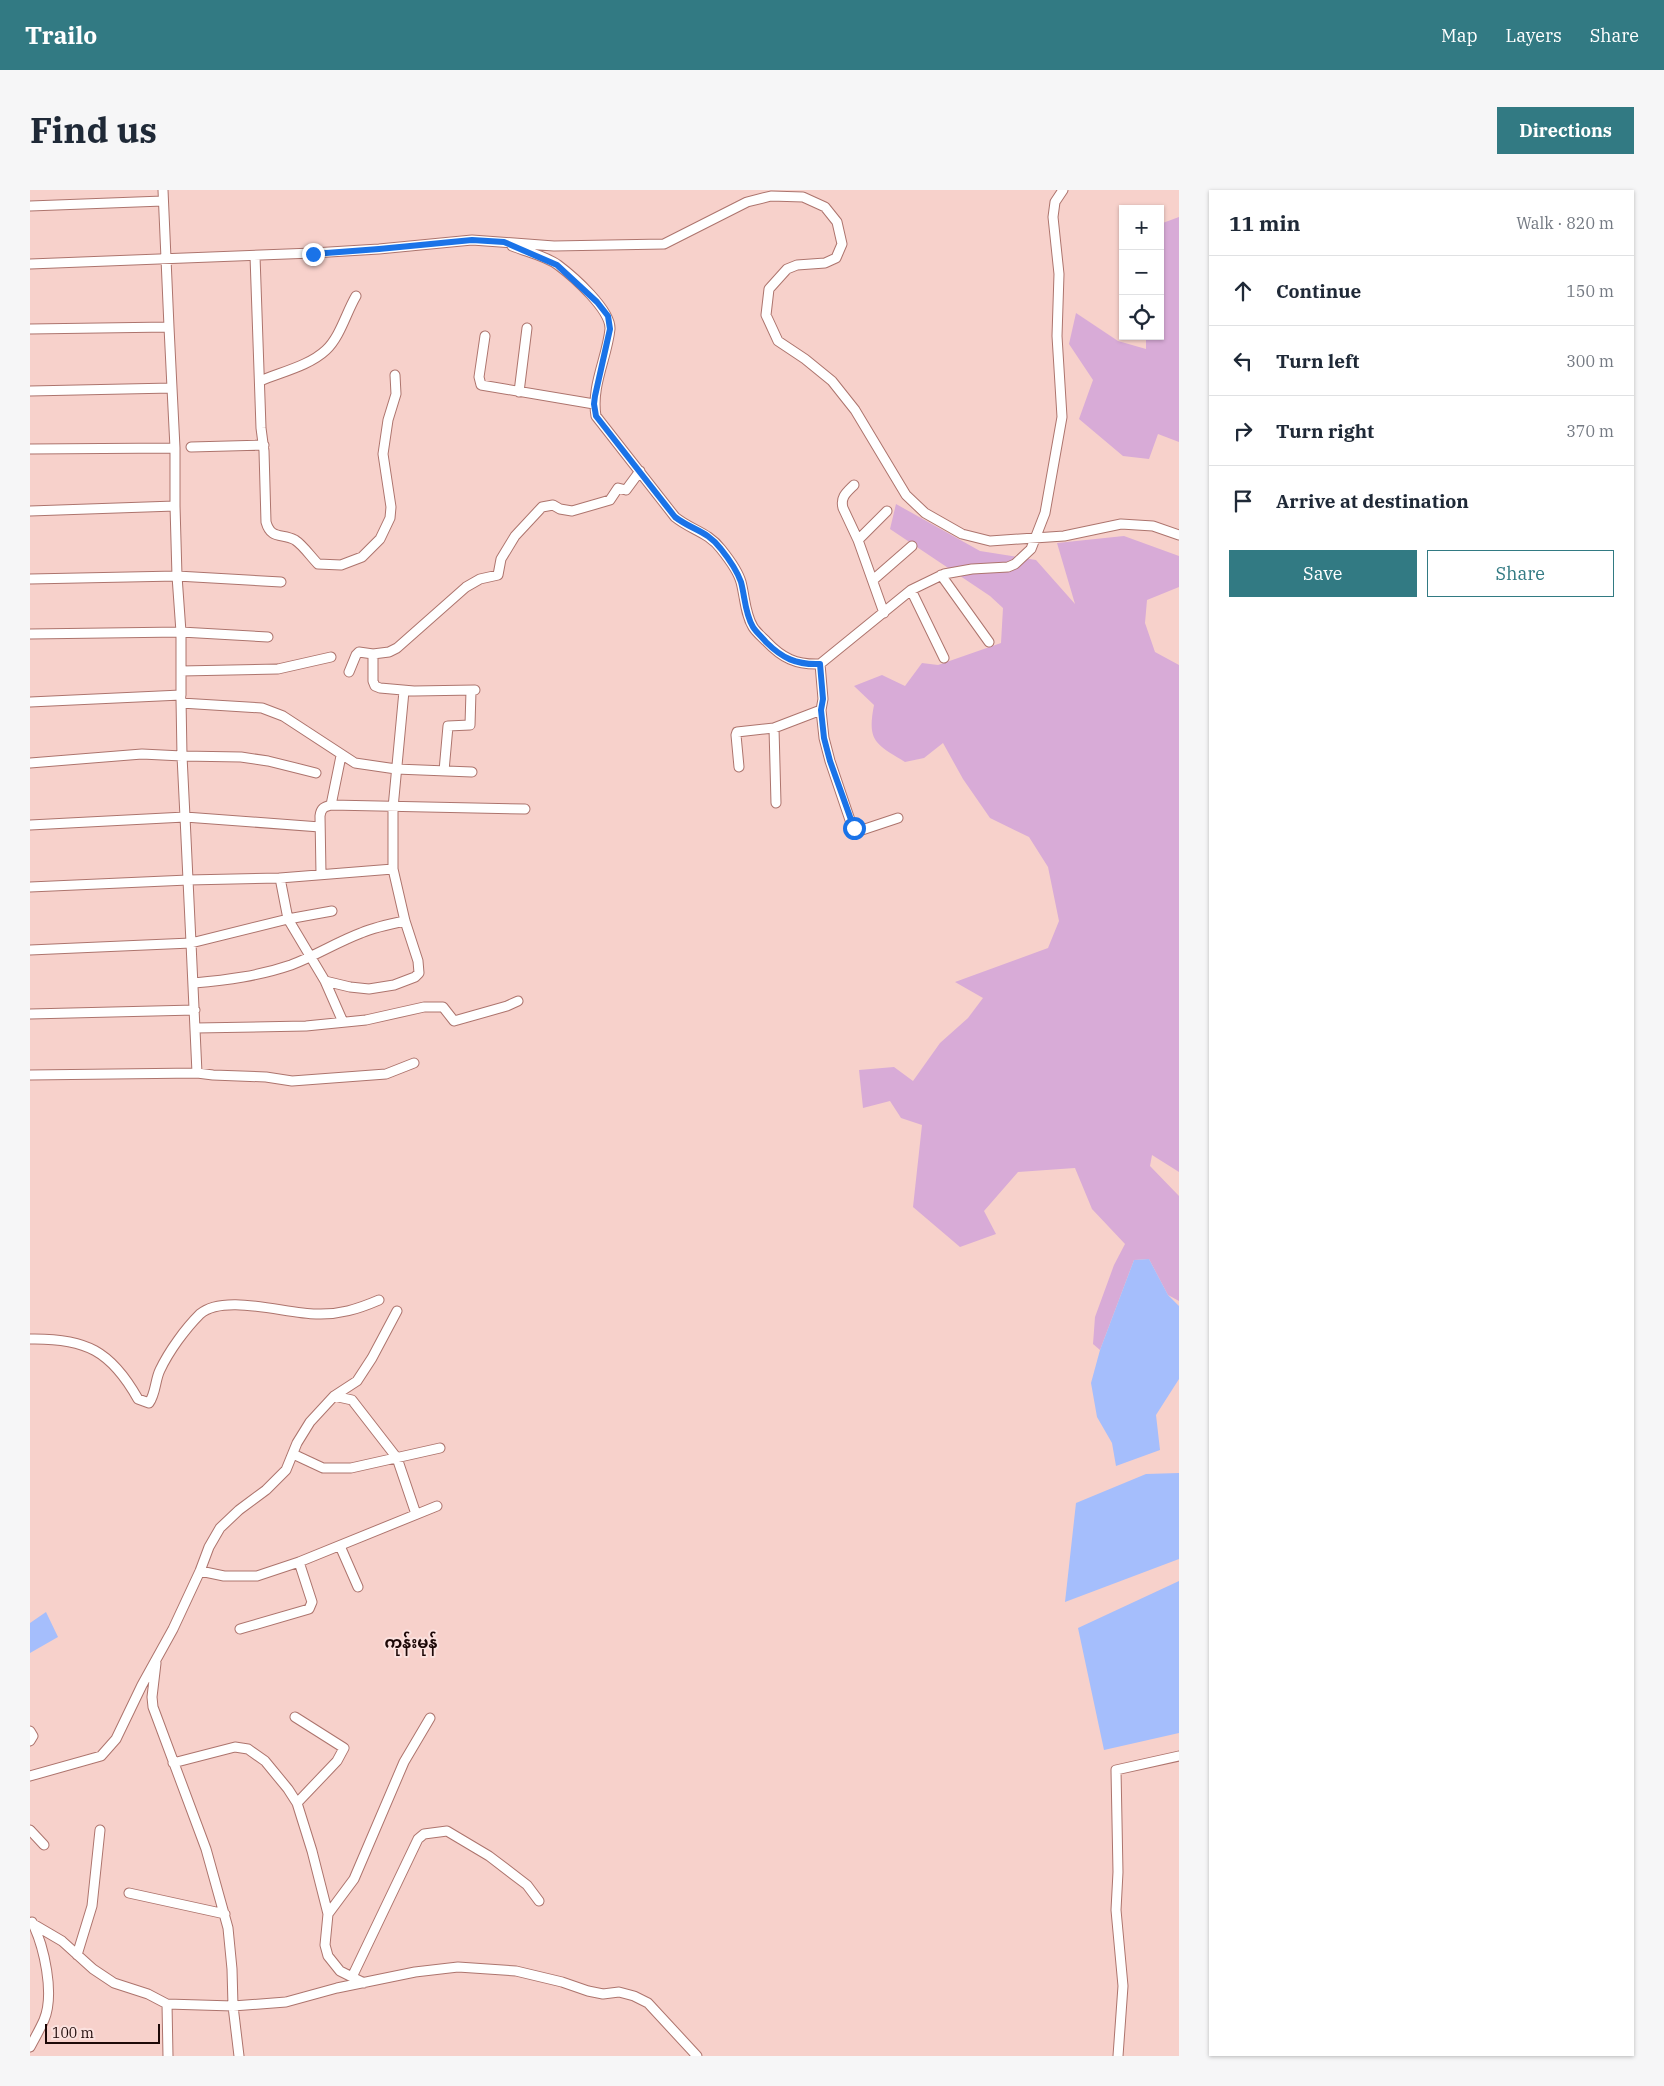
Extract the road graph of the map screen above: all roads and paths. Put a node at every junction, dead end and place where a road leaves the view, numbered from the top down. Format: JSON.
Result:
{"nodes":[{"id":1,"x":163,"y":190,"type":"edge"},
{"id":2,"x":1064,"y":190,"type":"edge"},
{"id":3,"x":163,"y":201,"type":"junction"},
{"id":4,"x":30,"y":206,"type":"edge"},
{"id":5,"x":504,"y":242,"type":"junction"},
{"id":6,"x":255,"y":256,"type":"junction"},
{"id":7,"x":166,"y":260,"type":"junction"},
{"id":8,"x":30,"y":264,"type":"edge"},
{"id":9,"x":356,"y":296,"type":"dead end"},
{"id":10,"x":169,"y":327,"type":"junction"},
{"id":11,"x":527,"y":328,"type":"dead end"},
{"id":12,"x":30,"y":329,"type":"edge"},
{"id":13,"x":485,"y":336,"type":"dead end"},
{"id":14,"x":395,"y":376,"type":"dead end"},
{"id":15,"x":260,"y":381,"type":"junction"},
{"id":16,"x":172,"y":388,"type":"junction"},
{"id":17,"x":30,"y":391,"type":"edge"},
{"id":18,"x":519,"y":392,"type":"junction"},
{"id":19,"x":594,"y":404,"type":"junction"},
{"id":20,"x":264,"y":445,"type":"junction"},
{"id":21,"x":191,"y":446,"type":"dead end"},
{"id":22,"x":175,"y":448,"type":"junction"},
{"id":23,"x":30,"y":449,"type":"edge"},
{"id":24,"x":640,"y":471,"type":"junction"},
{"id":25,"x":854,"y":485,"type":"dead end"},
{"id":26,"x":175,"y":506,"type":"junction"},
{"id":27,"x":30,"y":511,"type":"edge"},
{"id":28,"x":887,"y":511,"type":"dead end"},
{"id":29,"x":1179,"y":535,"type":"edge"},
{"id":30,"x":1035,"y":538,"type":"junction"},
{"id":31,"x":858,"y":540,"type":"junction"},
{"id":32,"x":912,"y":546,"type":"dead end"},
{"id":33,"x":941,"y":575,"type":"junction"},
{"id":34,"x":177,"y":576,"type":"junction"},
{"id":35,"x":30,"y":579,"type":"edge"},
{"id":36,"x":873,"y":580,"type":"junction"},
{"id":37,"x":281,"y":582,"type":"dead end"},
{"id":38,"x":911,"y":590,"type":"junction"},
{"id":39,"x":884,"y":613,"type":"junction"},
{"id":40,"x":181,"y":632,"type":"junction"},
{"id":41,"x":30,"y":634,"type":"edge"},
{"id":42,"x":268,"y":636,"type":"dead end"},
{"id":43,"x":989,"y":642,"type":"dead end"},
{"id":44,"x":374,"y":654,"type":"junction"},
{"id":45,"x":331,"y":657,"type":"dead end"},
{"id":46,"x":944,"y":658,"type":"dead end"},
{"id":47,"x":820,"y":664,"type":"junction"},
{"id":48,"x":181,"y":671,"type":"junction"},
{"id":49,"x":349,"y":672,"type":"dead end"},
{"id":50,"x":404,"y":691,"type":"junction"},
{"id":51,"x":181,"y":699,"type":"junction"},
{"id":52,"x":30,"y":702,"type":"edge"},
{"id":53,"x":821,"y":710,"type":"junction"},
{"id":54,"x":774,"y":728,"type":"junction"},
{"id":55,"x":182,"y":756,"type":"junction"},
{"id":56,"x":341,"y":756,"type":"junction"},
{"id":57,"x":30,"y":763,"type":"edge"},
{"id":58,"x":739,"y":767,"type":"dead end"},
{"id":59,"x":396,"y":769,"type":"junction"},
{"id":60,"x":444,"y":771,"type":"junction"},
{"id":61,"x":472,"y":772,"type":"dead end"},
{"id":62,"x":316,"y":773,"type":"dead end"},
{"id":63,"x":776,"y":803,"type":"dead end"},
{"id":64,"x":331,"y":805,"type":"junction"},
{"id":65,"x":393,"y":808,"type":"junction"},
{"id":66,"x":525,"y":809,"type":"dead end"},
{"id":67,"x":185,"y":816,"type":"junction"},
{"id":68,"x":898,"y":818,"type":"dead end"},
{"id":69,"x":30,"y":825,"type":"edge"},
{"id":70,"x":320,"y":827,"type":"junction"},
{"id":71,"x":393,"y":869,"type":"junction"},
{"id":72,"x":321,"y":874,"type":"junction"},
{"id":73,"x":280,"y":878,"type":"junction"},
{"id":74,"x":188,"y":880,"type":"junction"},
{"id":75,"x":30,"y":888,"type":"edge"},
{"id":76,"x":332,"y":911,"type":"dead end"},
{"id":77,"x":288,"y":919,"type":"junction"},
{"id":78,"x":405,"y":921,"type":"junction"},
{"id":79,"x":191,"y":942,"type":"junction"},
{"id":80,"x":30,"y":950,"type":"edge"},
{"id":81,"x":310,"y":957,"type":"junction"},
{"id":82,"x":325,"y":981,"type":"junction"},
{"id":83,"x":194,"y":983,"type":"junction"},
{"id":84,"x":518,"y":1001,"type":"dead end"},
{"id":85,"x":195,"y":1010,"type":"junction"},
{"id":86,"x":30,"y":1014,"type":"edge"},
{"id":87,"x":343,"y":1022,"type":"junction"},
{"id":88,"x":196,"y":1028,"type":"junction"},
{"id":89,"x":414,"y":1063,"type":"dead end"},
{"id":90,"x":197,"y":1073,"type":"junction"},
{"id":91,"x":30,"y":1075,"type":"edge"},
{"id":92,"x":379,"y":1300,"type":"dead end"},
{"id":93,"x":397,"y":1311,"type":"dead end"},
{"id":94,"x":30,"y":1339,"type":"edge"},
{"id":95,"x":334,"y":1396,"type":"junction"},
{"id":96,"x":440,"y":1448,"type":"dead end"},
{"id":97,"x":293,"y":1454,"type":"junction"},
{"id":98,"x":397,"y":1458,"type":"junction"},
{"id":99,"x":437,"y":1506,"type":"dead end"},
{"id":100,"x":416,"y":1514,"type":"junction"},
{"id":101,"x":340,"y":1546,"type":"junction"},
{"id":102,"x":300,"y":1562,"type":"junction"},
{"id":103,"x":200,"y":1571,"type":"junction"},
{"id":104,"x":358,"y":1588,"type":"dead end"},
{"id":105,"x":240,"y":1630,"type":"dead end"},
{"id":106,"x":157,"y":1658,"type":"junction"},
{"id":107,"x":295,"y":1717,"type":"dead end"},
{"id":108,"x":430,"y":1718,"type":"dead end"},
{"id":109,"x":30,"y":1731,"type":"edge"},
{"id":110,"x":30,"y":1741,"type":"edge"},
{"id":111,"x":1179,"y":1756,"type":"edge"},
{"id":112,"x":173,"y":1763,"type":"junction"},
{"id":113,"x":30,"y":1776,"type":"edge"},
{"id":114,"x":297,"y":1803,"type":"junction"},
{"id":115,"x":30,"y":1830,"type":"edge"},
{"id":116,"x":100,"y":1830,"type":"dead end"},
{"id":117,"x":44,"y":1845,"type":"dead end"},
{"id":118,"x":129,"y":1893,"type":"dead end"},
{"id":119,"x":539,"y":1901,"type":"dead end"},
{"id":120,"x":225,"y":1914,"type":"junction"},
{"id":121,"x":328,"y":1914,"type":"junction"},
{"id":122,"x":31,"y":1922,"type":"edge"},
{"id":123,"x":77,"y":1955,"type":"junction"},
{"id":124,"x":352,"y":1977,"type":"junction"},
{"id":125,"x":364,"y":1982,"type":"junction"},
{"id":126,"x":167,"y":2004,"type":"junction"},
{"id":127,"x":233,"y":2006,"type":"junction"},
{"id":128,"x":30,"y":2047,"type":"edge"},
{"id":129,"x":687,"y":2052,"type":"edge"},
{"id":130,"x":168,"y":2056,"type":"edge"},
{"id":131,"x":239,"y":2056,"type":"edge"},
{"id":132,"x":697,"y":2056,"type":"edge"},
{"id":133,"x":1118,"y":2056,"type":"edge"}],
"edges":[{"from":1,"to":3,"type":"street"},
{"from":2,"to":30,"type":"street"},
{"from":3,"to":4,"type":"street"},
{"from":3,"to":7,"type":"street"},
{"from":5,"to":6,"type":"street"},
{"from":5,"to":19,"type":"street"},
{"from":5,"to":30,"type":"street"},
{"from":6,"to":7,"type":"street"},
{"from":6,"to":15,"type":"street"},
{"from":7,"to":8,"type":"street"},
{"from":7,"to":10,"type":"street"},
{"from":9,"to":15,"type":"street"},
{"from":10,"to":12,"type":"street"},
{"from":10,"to":16,"type":"street"},
{"from":11,"to":18,"type":"street"},
{"from":13,"to":18,"type":"street"},
{"from":14,"to":20,"type":"street"},
{"from":15,"to":20,"type":"street"},
{"from":16,"to":17,"type":"street"},
{"from":16,"to":22,"type":"street"},
{"from":18,"to":19,"type":"street"},
{"from":19,"to":24,"type":"street"},
{"from":20,"to":21,"type":"street"},
{"from":22,"to":23,"type":"street"},
{"from":22,"to":26,"type":"street"},
{"from":24,"to":44,"type":"street"},
{"from":24,"to":47,"type":"street"},
{"from":25,"to":31,"type":"street"},
{"from":26,"to":27,"type":"street"},
{"from":26,"to":34,"type":"street"},
{"from":28,"to":31,"type":"street"},
{"from":29,"to":30,"type":"street"},
{"from":30,"to":33,"type":"street"},
{"from":31,"to":36,"type":"street"},
{"from":32,"to":36,"type":"street"},
{"from":33,"to":38,"type":"street"},
{"from":33,"to":43,"type":"street"},
{"from":34,"to":35,"type":"street"},
{"from":34,"to":37,"type":"street"},
{"from":34,"to":40,"type":"street"},
{"from":36,"to":39,"type":"street"},
{"from":38,"to":39,"type":"street"},
{"from":38,"to":46,"type":"street"},
{"from":39,"to":47,"type":"street"},
{"from":40,"to":41,"type":"street"},
{"from":40,"to":42,"type":"street"},
{"from":40,"to":48,"type":"street"},
{"from":44,"to":49,"type":"street"},
{"from":44,"to":50,"type":"street"},
{"from":45,"to":48,"type":"street"},
{"from":47,"to":53,"type":"street"},
{"from":48,"to":51,"type":"street"},
{"from":50,"to":59,"type":"street"},
{"from":50,"to":60,"type":"street"},
{"from":51,"to":52,"type":"street"},
{"from":51,"to":55,"type":"street"},
{"from":51,"to":56,"type":"street"},
{"from":53,"to":54,"type":"street"},
{"from":53,"to":68,"type":"street"},
{"from":54,"to":58,"type":"street"},
{"from":54,"to":63,"type":"street"},
{"from":55,"to":57,"type":"street"},
{"from":55,"to":62,"type":"street"},
{"from":55,"to":67,"type":"street"},
{"from":56,"to":59,"type":"street"},
{"from":56,"to":64,"type":"street"},
{"from":59,"to":60,"type":"street"},
{"from":59,"to":65,"type":"street"},
{"from":60,"to":61,"type":"street"},
{"from":64,"to":65,"type":"street"},
{"from":64,"to":70,"type":"street"},
{"from":65,"to":66,"type":"street"},
{"from":65,"to":71,"type":"street"},
{"from":67,"to":69,"type":"street"},
{"from":67,"to":70,"type":"street"},
{"from":67,"to":74,"type":"street"},
{"from":70,"to":72,"type":"street"},
{"from":71,"to":72,"type":"street"},
{"from":71,"to":78,"type":"street"},
{"from":72,"to":73,"type":"street"},
{"from":73,"to":74,"type":"street"},
{"from":73,"to":77,"type":"street"},
{"from":74,"to":75,"type":"street"},
{"from":74,"to":79,"type":"street"},
{"from":76,"to":77,"type":"street"},
{"from":77,"to":79,"type":"street"},
{"from":77,"to":81,"type":"street"},
{"from":78,"to":81,"type":"street"},
{"from":78,"to":82,"type":"street"},
{"from":79,"to":80,"type":"street"},
{"from":79,"to":83,"type":"street"},
{"from":81,"to":82,"type":"street"},
{"from":81,"to":83,"type":"street"},
{"from":82,"to":87,"type":"street"},
{"from":83,"to":85,"type":"street"},
{"from":84,"to":87,"type":"street"},
{"from":85,"to":86,"type":"street"},
{"from":85,"to":88,"type":"street"},
{"from":87,"to":88,"type":"street"},
{"from":88,"to":90,"type":"street"},
{"from":89,"to":90,"type":"street"},
{"from":90,"to":91,"type":"street"},
{"from":92,"to":94,"type":"street"},
{"from":93,"to":95,"type":"street"},
{"from":95,"to":97,"type":"street"},
{"from":95,"to":98,"type":"street"},
{"from":96,"to":98,"type":"street"},
{"from":97,"to":98,"type":"street"},
{"from":97,"to":103,"type":"street"},
{"from":98,"to":100,"type":"street"},
{"from":99,"to":100,"type":"street"},
{"from":100,"to":101,"type":"street"},
{"from":101,"to":102,"type":"street"},
{"from":101,"to":104,"type":"street"},
{"from":102,"to":103,"type":"street"},
{"from":102,"to":105,"type":"street"},
{"from":103,"to":106,"type":"street"},
{"from":106,"to":112,"type":"street"},
{"from":106,"to":113,"type":"street"},
{"from":107,"to":114,"type":"street"},
{"from":108,"to":121,"type":"street"},
{"from":109,"to":110,"type":"street"},
{"from":111,"to":133,"type":"street"},
{"from":112,"to":114,"type":"street"},
{"from":112,"to":120,"type":"street"},
{"from":114,"to":121,"type":"street"},
{"from":115,"to":117,"type":"street"},
{"from":116,"to":123,"type":"street"},
{"from":118,"to":120,"type":"street"},
{"from":119,"to":124,"type":"street"},
{"from":120,"to":127,"type":"street"},
{"from":121,"to":124,"type":"street"},
{"from":122,"to":123,"type":"street"},
{"from":122,"to":128,"type":"street"},
{"from":123,"to":126,"type":"street"},
{"from":124,"to":125,"type":"street"},
{"from":125,"to":127,"type":"street"},
{"from":125,"to":129,"type":"street"},
{"from":126,"to":127,"type":"street"},
{"from":126,"to":130,"type":"street"},
{"from":127,"to":131,"type":"street"},
{"from":129,"to":132,"type":"street"}]}
